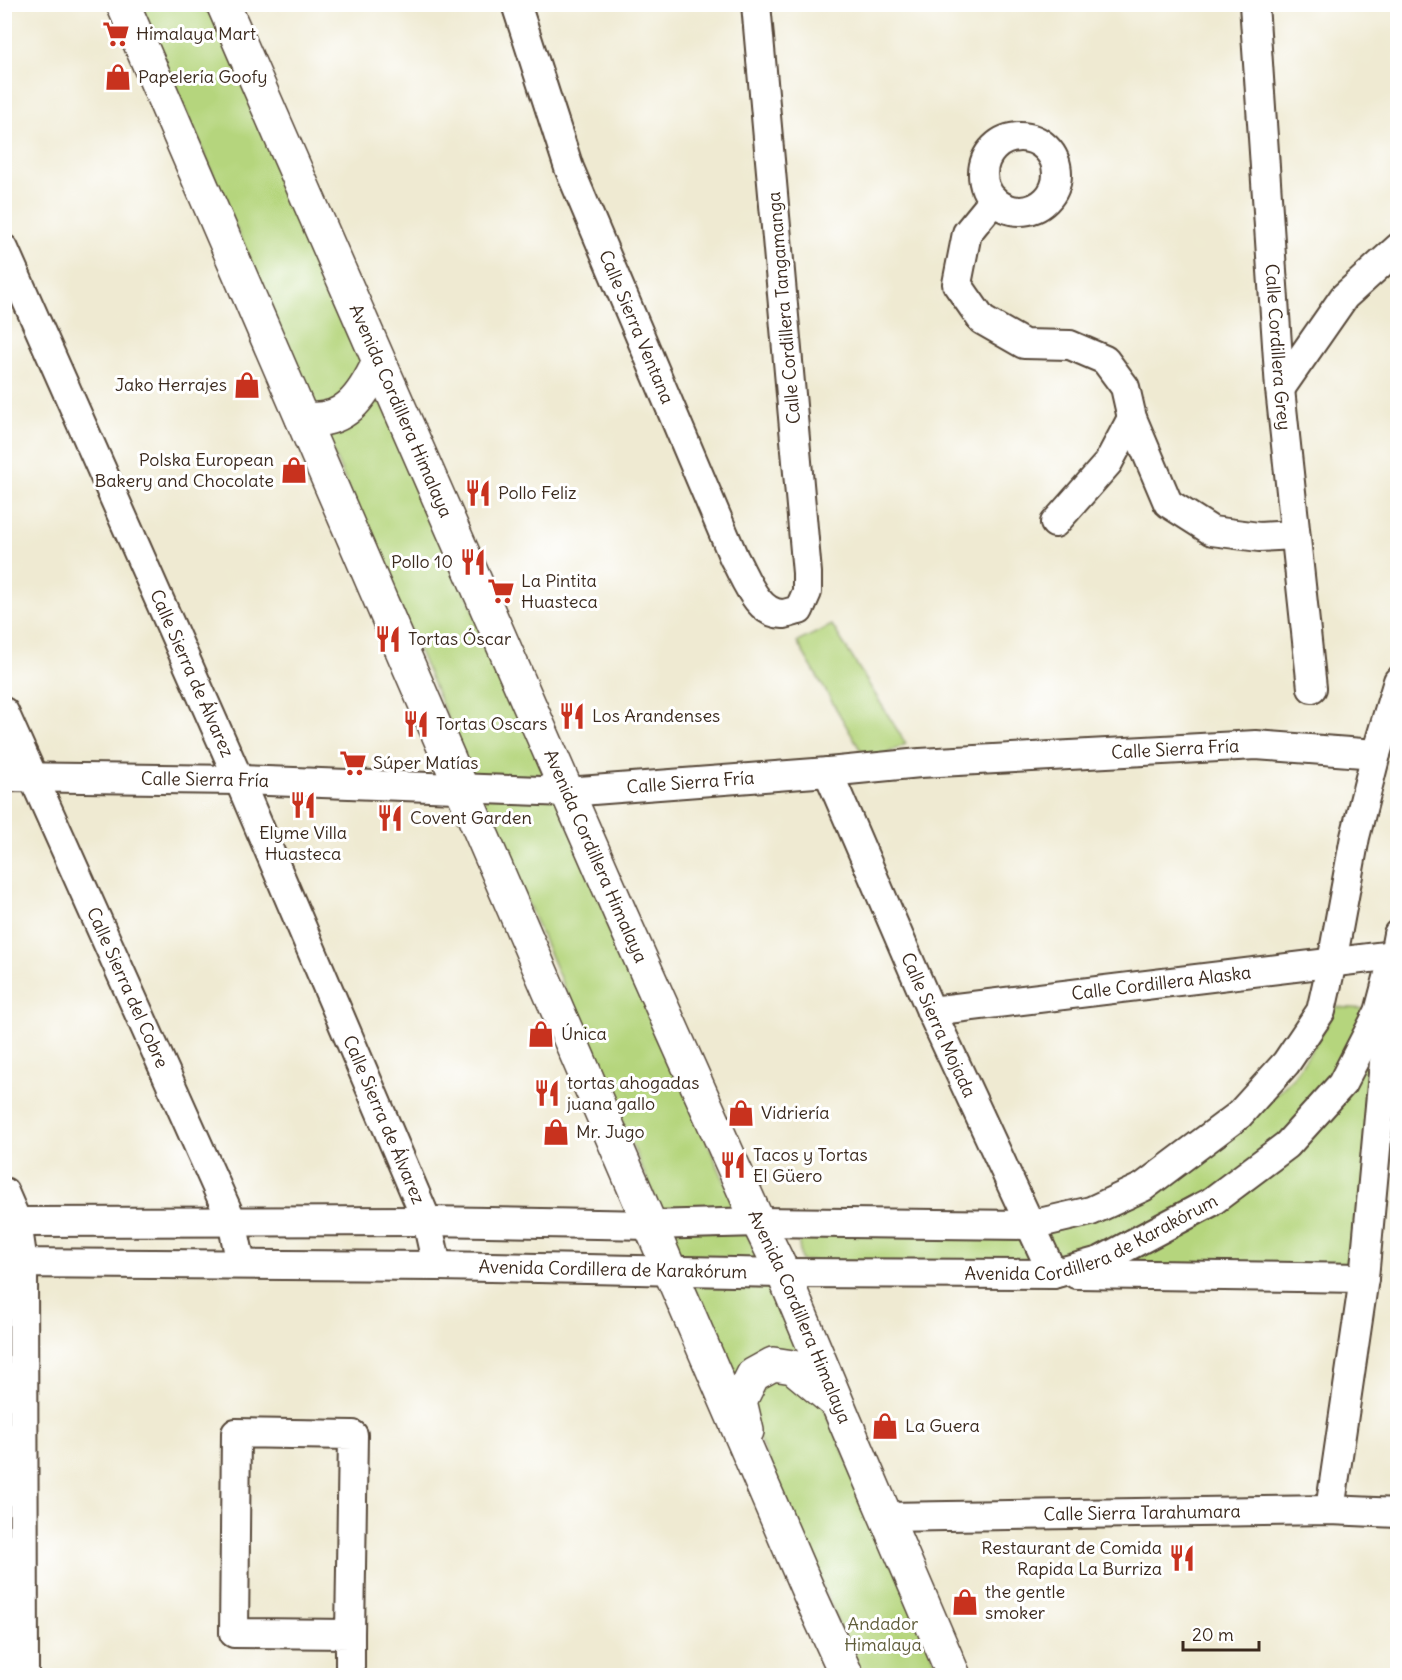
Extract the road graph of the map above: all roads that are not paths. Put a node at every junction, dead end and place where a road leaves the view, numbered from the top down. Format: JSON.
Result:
{"nodes":[{"id":1,"x":123,"y":4,"type":"edge"},
{"id":2,"x":223,"y":4,"type":"edge"},
{"id":3,"x":516,"y":4,"type":"edge"},
{"id":4,"x":756,"y":4,"type":"edge"},
{"id":5,"x":1254,"y":4,"type":"edge"},
{"id":6,"x":994,"y":200,"type":"dead end"},
{"id":7,"x":1398,"y":248,"type":"edge"},
{"id":8,"x":4,"y":249,"type":"edge"},
{"id":9,"x":379,"y":362,"type":"junction"},
{"id":10,"x":1280,"y":389,"type":"junction"},
{"id":11,"x":302,"y":418,"type":"junction"},
{"id":12,"x":1132,"y":418,"type":"junction"},
{"id":13,"x":1055,"y":523,"type":"dead end"},
{"id":14,"x":1295,"y":536,"type":"junction"},
{"id":15,"x":799,"y":610,"type":"joint"},
{"id":16,"x":1398,"y":681,"type":"edge"},
{"id":17,"x":1312,"y":688,"type":"dead end"},
{"id":18,"x":4,"y":712,"type":"edge"},
{"id":19,"x":1376,"y":754,"type":"junction"},
{"id":20,"x":828,"y":772,"type":"junction"},
{"id":21,"x":18,"y":777,"type":"edge"},
{"id":22,"x":239,"y":780,"type":"junction"},
{"id":23,"x":462,"y":789,"type":"junction"},
{"id":24,"x":567,"y":792,"type":"junction"},
{"id":25,"x":1396,"y":944,"type":"edge"},
{"id":26,"x":1332,"y":962,"type":"junction"},
{"id":27,"x":931,"y":1011,"type":"junction"},
{"id":28,"x":4,"y":1192,"type":"edge"},
{"id":29,"x":232,"y":1221,"type":"junction"},
{"id":30,"x":427,"y":1221,"type":"junction"},
{"id":31,"x":11,"y":1222,"type":"edge"},
{"id":32,"x":758,"y":1222,"type":"junction"},
{"id":33,"x":651,"y":1225,"type":"junction"},
{"id":34,"x":1031,"y":1225,"type":"junction"},
{"id":35,"x":14,"y":1263,"type":"edge"},
{"id":36,"x":241,"y":1264,"type":"junction"},
{"id":37,"x":437,"y":1266,"type":"junction"},
{"id":38,"x":670,"y":1271,"type":"junction"},
{"id":39,"x":783,"y":1273,"type":"junction"},
{"id":40,"x":1053,"y":1274,"type":"junction"},
{"id":41,"x":1364,"y":1278,"type":"junction"},
{"id":42,"x":838,"y":1404,"type":"junction"},
{"id":43,"x":756,"y":1469,"type":"junction"},
{"id":44,"x":1330,"y":1510,"type":"junction"},
{"id":45,"x":1398,"y":1513,"type":"edge"},
{"id":46,"x":886,"y":1517,"type":"junction"},
{"id":47,"x":351,"y":1634,"type":"junction"},
{"id":48,"x":24,"y":1676,"type":"edge"},
{"id":49,"x":350,"y":1676,"type":"edge"},
{"id":50,"x":847,"y":1676,"type":"edge"},
{"id":51,"x":954,"y":1676,"type":"edge"}],
"edges":[{"from":1,"to":11,"type":"main road"},
{"from":2,"to":9,"type":"main road","name":"Avenida Cordillera Himalaya"},
{"from":3,"to":15,"type":"street","name":"Calle Sierra Ventana"},
{"from":4,"to":15,"type":"street","name":"Calle Cordillera Tangamanga"},
{"from":5,"to":10,"type":"street","name":"Calle Cordillera Grey"},
{"from":6,"to":12,"type":"street"},
{"from":7,"to":10,"type":"street"},
{"from":8,"to":22,"type":"street","name":"Calle Sierra de Álvarez"},
{"from":9,"to":11,"type":"main road"},
{"from":9,"to":24,"type":"main road","name":"Avenida Cordillera Himalaya"},
{"from":10,"to":14,"type":"street","name":"Calle Cordillera Grey"},
{"from":11,"to":23,"type":"main road"},
{"from":12,"to":13,"type":"street"},
{"from":12,"to":14,"type":"street"},
{"from":14,"to":17,"type":"street","name":"Calle Cordillera Grey"},
{"from":16,"to":19,"type":"street","name":"Avenida Cordillera de Karakórum"},
{"from":18,"to":21,"type":"street","name":"Calle Sierra del Cobre"},
{"from":19,"to":20,"type":"street","name":"Calle Sierra Fría"},
{"from":19,"to":26,"type":"street","name":"Avenida Cordillera de Karakórum"},
{"from":20,"to":24,"type":"street","name":"Calle Sierra Fría"},
{"from":20,"to":27,"type":"street","name":"Calle Sierra Mojada"},
{"from":21,"to":22,"type":"street","name":"Calle Sierra Fría"},
{"from":21,"to":29,"type":"street","name":"Calle Sierra del Cobre"},
{"from":22,"to":23,"type":"street","name":"Calle Sierra Fría"},
{"from":22,"to":30,"type":"street","name":"Calle Sierra de Álvarez"},
{"from":23,"to":24,"type":"street","name":"Calle Sierra Fría"},
{"from":23,"to":33,"type":"main road"},
{"from":24,"to":32,"type":"main road","name":"Avenida Cordillera Himalaya"},
{"from":25,"to":26,"type":"street","name":"Calle Cordillera Alaska"},
{"from":25,"to":40,"type":"street","name":"Avenida Cordillera de Karakórum"},
{"from":25,"to":41,"type":"street"},
{"from":26,"to":27,"type":"street","name":"Calle Cordillera Alaska"},
{"from":26,"to":34,"type":"street","name":"Avenida Cordillera de Karakórum"},
{"from":27,"to":34,"type":"street","name":"Calle Sierra Mojada"},
{"from":28,"to":31,"type":"street"},
{"from":29,"to":30,"type":"street","name":"Avenida Cordillera de Karakórum"},
{"from":29,"to":31,"type":"street","name":"Avenida Cordillera de Karakórum"},
{"from":29,"to":36,"type":"street","name":"Calle Sierra del Cobre"},
{"from":30,"to":33,"type":"street","name":"Avenida Cordillera de Karakórum"},
{"from":30,"to":37,"type":"street","name":"Calle Sierra de Álvarez"},
{"from":31,"to":35,"type":"street"},
{"from":32,"to":33,"type":"street","name":"Avenida Cordillera de Karakórum"},
{"from":32,"to":34,"type":"street","name":"Avenida Cordillera de Karakórum"},
{"from":32,"to":39,"type":"main road","name":"Avenida Cordillera Himalaya"},
{"from":33,"to":38,"type":"main road"},
{"from":34,"to":40,"type":"street","name":"Calle Sierra Mojada"},
{"from":35,"to":36,"type":"street","name":"Avenida Cordillera de Karakórum"},
{"from":35,"to":48,"type":"street"},
{"from":36,"to":37,"type":"street","name":"Avenida Cordillera de Karakórum"},
{"from":37,"to":38,"type":"street","name":"Avenida Cordillera de Karakórum"},
{"from":38,"to":39,"type":"street","name":"Avenida Cordillera de Karakórum"},
{"from":38,"to":43,"type":"main road"},
{"from":39,"to":40,"type":"street","name":"Avenida Cordillera de Karakórum"},
{"from":39,"to":42,"type":"main road","name":"Avenida Cordillera Himalaya"},
{"from":40,"to":41,"type":"street"},
{"from":41,"to":44,"type":"street"},
{"from":42,"to":43,"type":"main road"},
{"from":42,"to":46,"type":"main road","name":"Avenida Cordillera Himalaya"},
{"from":43,"to":50,"type":"main road"},
{"from":44,"to":45,"type":"street","name":"Calle Sierra Tarahumara"},
{"from":44,"to":46,"type":"street","name":"Calle Sierra Tarahumara"},
{"from":46,"to":51,"type":"main road","name":"Avenida Cordillera Himalaya"},
{"from":47,"to":47,"type":"street"},
{"from":47,"to":49,"type":"street"}]}
